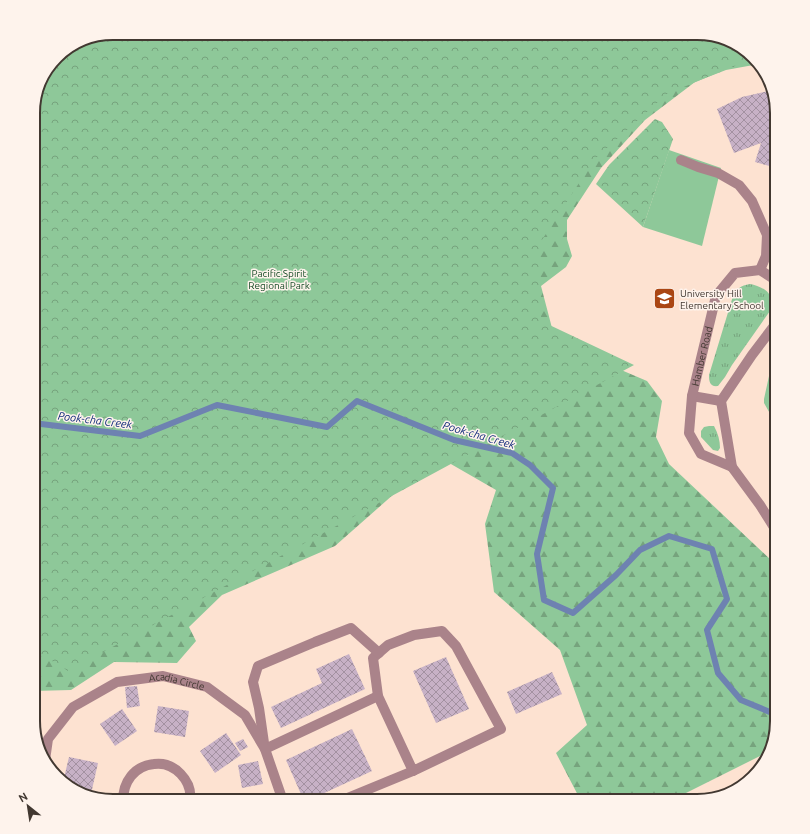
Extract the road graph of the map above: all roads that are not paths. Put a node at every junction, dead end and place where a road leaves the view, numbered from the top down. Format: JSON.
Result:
{"nodes":[{"id":1,"x":681,"y":160,"type":"dead end"},
{"id":2,"x":760,"y":270,"type":"junction"},
{"id":3,"x":770,"y":276,"type":"edge"},
{"id":4,"x":770,"y":331,"type":"edge"},
{"id":5,"x":692,"y":396,"type":"junction"},
{"id":6,"x":721,"y":401,"type":"junction"},
{"id":7,"x":732,"y":467,"type":"junction"},
{"id":8,"x":770,"y":521,"type":"edge"},
{"id":9,"x":378,"y":654,"type":"junction"},
{"id":10,"x":378,"y":696,"type":"junction"},
{"id":11,"x":265,"y":749,"type":"junction"},
{"id":12,"x":46,"y":750,"type":"edge"},
{"id":13,"x":413,"y":771,"type":"junction"},
{"id":14,"x":123,"y":794,"type":"edge"},
{"id":15,"x":190,"y":794,"type":"edge"},
{"id":16,"x":281,"y":794,"type":"edge"},
{"id":17,"x":357,"y":794,"type":"edge"}],
"edges":[{"from":1,"to":2,"type":"street"},
{"from":2,"to":3,"type":"street"},
{"from":2,"to":5,"type":"street","name":"Hamber Road"},
{"from":4,"to":6,"type":"street"},
{"from":5,"to":6,"type":"street","name":"Hamber Road"},
{"from":5,"to":7,"type":"street","name":"Hamber Road"},
{"from":6,"to":7,"type":"street"},
{"from":7,"to":8,"type":"street"},
{"from":9,"to":10,"type":"street"},
{"from":9,"to":11,"type":"street"},
{"from":9,"to":13,"type":"street"},
{"from":10,"to":11,"type":"street"},
{"from":10,"to":13,"type":"street"},
{"from":11,"to":12,"type":"street","name":"Acadia Circle"},
{"from":11,"to":16,"type":"street","name":"Acadia Circle"},
{"from":13,"to":17,"type":"street"},
{"from":14,"to":15,"type":"street"}]}
